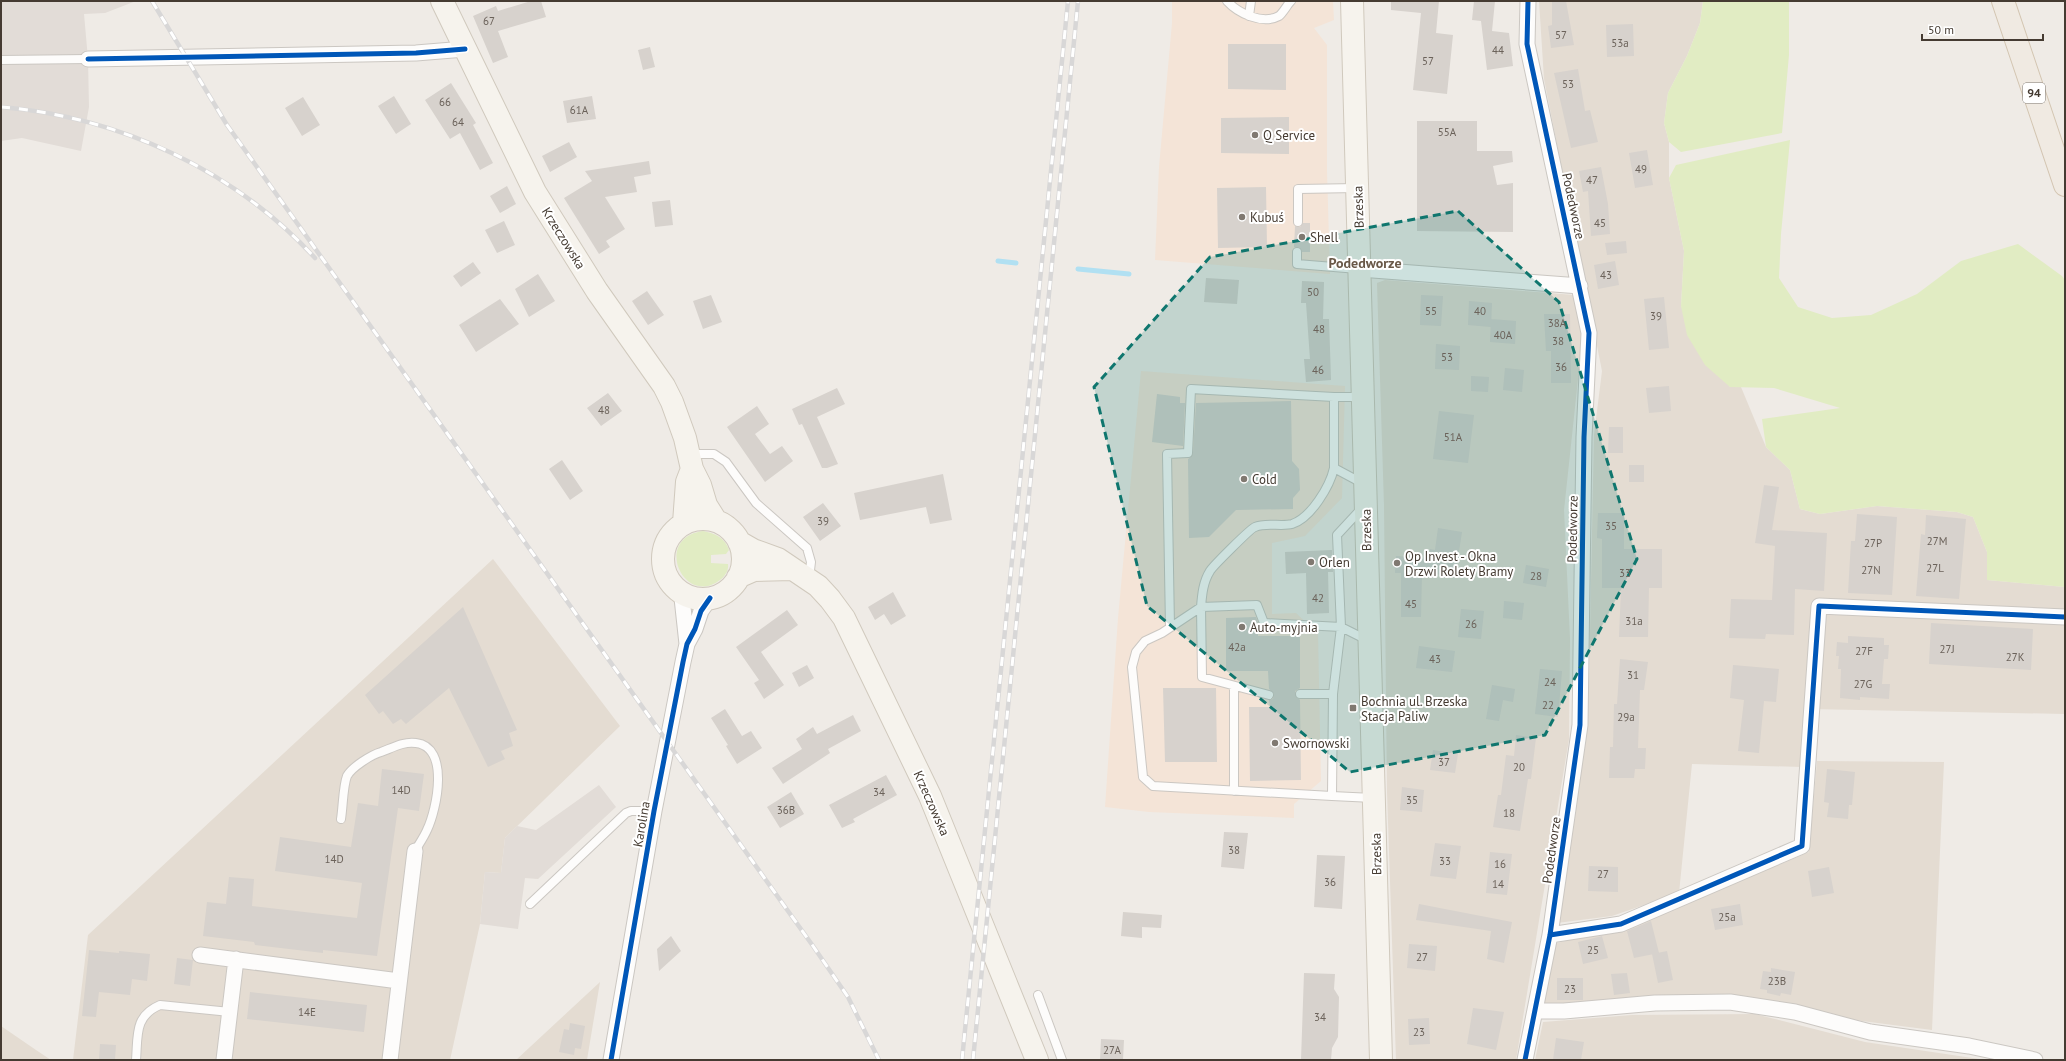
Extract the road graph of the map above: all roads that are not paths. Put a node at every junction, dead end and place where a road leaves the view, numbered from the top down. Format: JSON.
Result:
{"nodes":[{"id":1,"x":442,"y":1,"type":"edge"},
{"id":2,"x":1227,"y":1,"type":"edge"},
{"id":3,"x":1251,"y":1,"type":"edge"},
{"id":4,"x":1291,"y":1,"type":"edge"},
{"id":5,"x":1352,"y":1,"type":"edge"},
{"id":6,"x":1528,"y":1,"type":"edge"},
{"id":7,"x":2003,"y":1,"type":"edge"},
{"id":8,"x":1249,"y":16,"type":"junction"},
{"id":9,"x":465,"y":50,"type":"junction"},
{"id":10,"x":88,"y":59,"type":"joint"},
{"id":11,"x":1,"y":60,"type":"edge"},
{"id":12,"x":2065,"y":185,"type":"edge"},
{"id":13,"x":1358,"y":188,"type":"junction"},
{"id":14,"x":1298,"y":222,"type":"dead end"},
{"id":15,"x":1297,"y":252,"type":"dead end"},
{"id":16,"x":1360,"y":269,"type":"junction"},
{"id":17,"x":1580,"y":286,"type":"junction"},
{"id":18,"x":1334,"y":397,"type":"junction"},
{"id":19,"x":1363,"y":397,"type":"junction"},
{"id":20,"x":690,"y":462,"type":"junction"},
{"id":21,"x":1334,"y":468,"type":"junction"},
{"id":22,"x":1365,"y":494,"type":"junction"},
{"id":23,"x":716,"y":521,"type":"junction"},
{"id":24,"x":684,"y":523,"type":"junction"},
{"id":25,"x":739,"y":542,"type":"junction"},
{"id":26,"x":800,"y":574,"type":"junction"},
{"id":27,"x":738,"y":576,"type":"junction"},
{"id":28,"x":679,"y":591,"type":"junction"},
{"id":29,"x":710,"y":598,"type":"junction"},
{"id":30,"x":1201,"y":607,"type":"junction"},
{"id":31,"x":2065,"y":617,"type":"edge"},
{"id":32,"x":1170,"y":627,"type":"junction"},
{"id":33,"x":1341,"y":627,"type":"junction"},
{"id":34,"x":1369,"y":641,"type":"junction"},
{"id":35,"x":687,"y":644,"type":"junction"},
{"id":36,"x":1234,"y":686,"type":"junction"},
{"id":37,"x":1300,"y":694,"type":"dead end"},
{"id":38,"x":1333,"y":694,"type":"junction"},
{"id":39,"x":1269,"y":695,"type":"dead end"},
{"id":40,"x":1234,"y":791,"type":"junction"},
{"id":41,"x":1332,"y":796,"type":"junction"},
{"id":42,"x":1374,"y":798,"type":"junction"},
{"id":43,"x":654,"y":811,"type":"junction"},
{"id":44,"x":341,"y":819,"type":"dead end"},
{"id":45,"x":415,"y":851,"type":"joint"},
{"id":46,"x":530,"y":904,"type":"dead end"},
{"id":47,"x":1550,"y":935,"type":"junction"},
{"id":48,"x":200,"y":954,"type":"dead end"},
{"id":49,"x":236,"y":959,"type":"junction"},
{"id":50,"x":399,"y":981,"type":"junction"},
{"id":51,"x":1038,"y":996,"type":"dead end"},
{"id":52,"x":1535,"y":1010,"type":"junction"},
{"id":53,"x":230,"y":1012,"type":"junction"},
{"id":54,"x":136,"y":1060,"type":"edge"},
{"id":55,"x":224,"y":1060,"type":"edge"},
{"id":56,"x":390,"y":1060,"type":"edge"},
{"id":57,"x":611,"y":1060,"type":"edge"},
{"id":58,"x":1037,"y":1060,"type":"edge"},
{"id":59,"x":1062,"y":1060,"type":"edge"},
{"id":60,"x":1381,"y":1060,"type":"edge"},
{"id":61,"x":1525,"y":1060,"type":"edge"},
{"id":62,"x":2035,"y":1060,"type":"edge"}],
"edges":[{"from":1,"to":9,"type":"main road","name":"Krzeczowska"},
{"from":2,"to":8,"type":"lane"},
{"from":3,"to":8,"type":"lane"},
{"from":4,"to":8,"type":"lane"},
{"from":5,"to":13,"type":"main road","name":"Brzeska"},
{"from":6,"to":17,"type":"street","name":"Podedworze"},
{"from":7,"to":12,"type":"main road","number":"94"},
{"from":9,"to":10,"type":"street"},
{"from":9,"to":20,"type":"main road","name":"Krzeczowska"},
{"from":10,"to":11,"type":"lane"},
{"from":13,"to":14,"type":"lane"},
{"from":13,"to":16,"type":"main road","name":"Brzeska"},
{"from":15,"to":16,"type":"lane"},
{"from":16,"to":17,"type":"street"},
{"from":16,"to":19,"type":"main road","name":"Brzeska"},
{"from":17,"to":47,"type":"street","name":"Podedworze"},
{"from":18,"to":19,"type":"lane"},
{"from":18,"to":21,"type":"lane"},
{"from":18,"to":32,"type":"lane"},
{"from":19,"to":22,"type":"main road","name":"Brzeska"},
{"from":20,"to":23,"type":"main road","name":"Krzeczowska"},
{"from":20,"to":24,"type":"main road"},
{"from":20,"to":26,"type":"lane"},
{"from":21,"to":22,"type":"lane"},
{"from":21,"to":30,"type":"lane"},
{"from":22,"to":33,"type":"lane"},
{"from":22,"to":34,"type":"main road","name":"Brzeska"},
{"from":23,"to":24,"type":"main road"},
{"from":23,"to":25,"type":"main road"},
{"from":24,"to":28,"type":"main road"},
{"from":25,"to":26,"type":"main road","name":"Krzeczowska"},
{"from":25,"to":27,"type":"main road"},
{"from":26,"to":27,"type":"main road"},
{"from":26,"to":58,"type":"main road","name":"Krzeczowska"},
{"from":27,"to":29,"type":"main road"},
{"from":28,"to":29,"type":"main road"},
{"from":28,"to":35,"type":"street","name":"Karolina"},
{"from":29,"to":35,"type":"street","name":"Karolina"},
{"from":30,"to":32,"type":"lane"},
{"from":30,"to":33,"type":"lane"},
{"from":30,"to":36,"type":"lane"},
{"from":31,"to":47,"type":"street"},
{"from":32,"to":40,"type":"lane"},
{"from":33,"to":34,"type":"lane"},
{"from":33,"to":38,"type":"lane"},
{"from":34,"to":42,"type":"main road","name":"Brzeska"},
{"from":35,"to":43,"type":"street","name":"Karolina"},
{"from":36,"to":39,"type":"lane"},
{"from":36,"to":40,"type":"lane"},
{"from":37,"to":38,"type":"lane"},
{"from":38,"to":41,"type":"lane"},
{"from":40,"to":41,"type":"lane"},
{"from":41,"to":42,"type":"lane"},
{"from":42,"to":60,"type":"main road","name":"Brzeska"},
{"from":43,"to":46,"type":"lane"},
{"from":43,"to":57,"type":"street","name":"Karolina"},
{"from":44,"to":45,"type":"lane"},
{"from":45,"to":50,"type":"street"},
{"from":47,"to":52,"type":"street","name":"Podedworze"},
{"from":48,"to":49,"type":"street"},
{"from":49,"to":50,"type":"street"},
{"from":49,"to":53,"type":"street"},
{"from":50,"to":56,"type":"street"},
{"from":51,"to":59,"type":"lane"},
{"from":52,"to":61,"type":"street","name":"Podedworze"},
{"from":52,"to":62,"type":"street"},
{"from":53,"to":54,"type":"lane"},
{"from":53,"to":55,"type":"street"}]}
